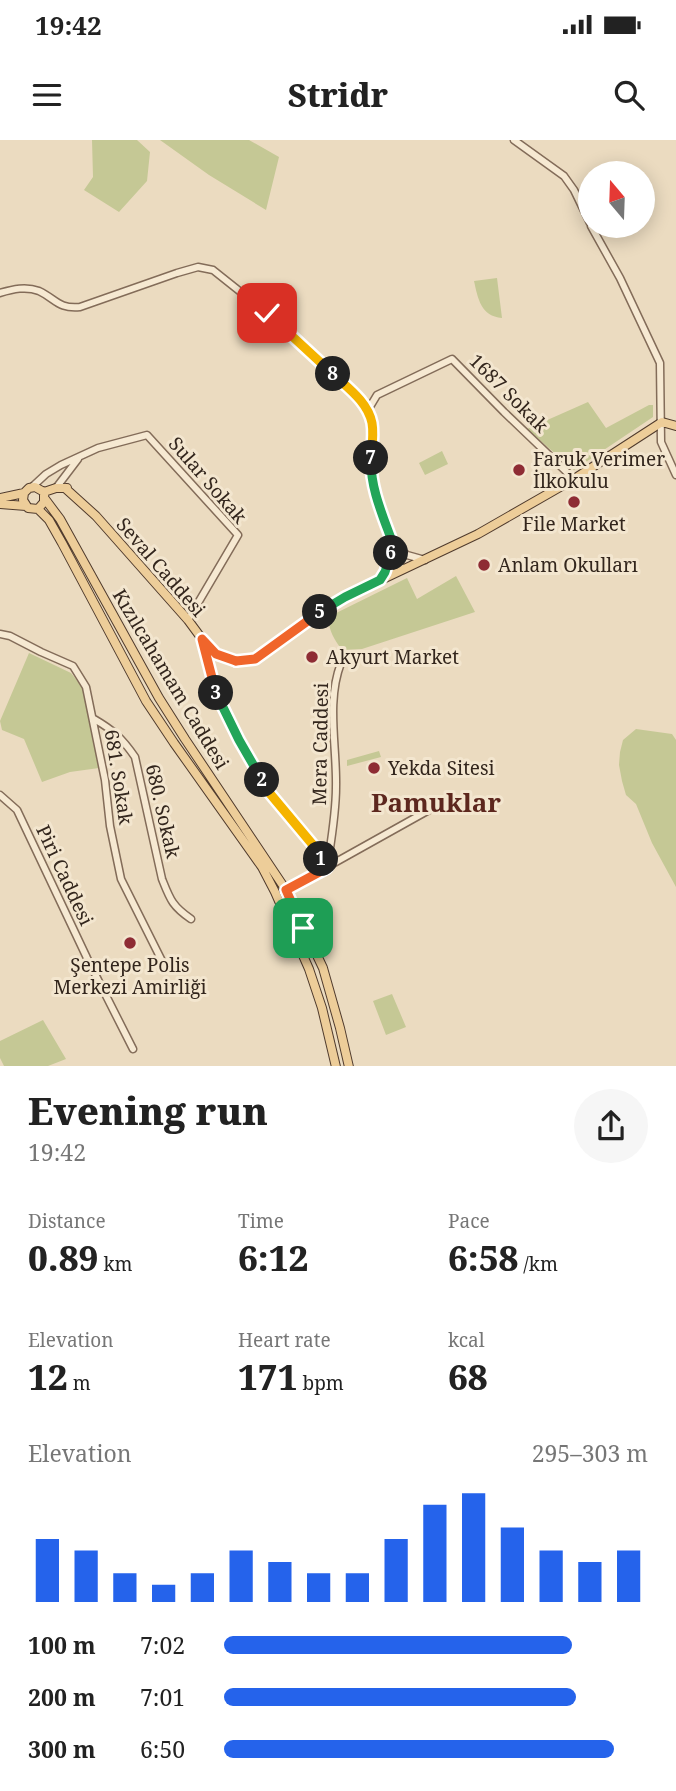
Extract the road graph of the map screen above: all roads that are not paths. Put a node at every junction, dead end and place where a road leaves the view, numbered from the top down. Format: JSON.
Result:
{"nodes":[{"id":1,"x":514,"y":140,"type":"edge"},
{"id":2,"x":578,"y":199,"type":"edge"},
{"id":3,"x":599,"y":238,"type":"edge"},
{"id":4,"x":0,"y":293,"type":"edge"},
{"id":5,"x":368,"y":410,"type":"junction"},
{"id":6,"x":662,"y":422,"type":"junction"},
{"id":7,"x":676,"y":426,"type":"edge"},
{"id":8,"x":79,"y":458,"type":"junction"},
{"id":9,"x":676,"y":475,"type":"edge"},
{"id":10,"x":573,"y":479,"type":"junction"},
{"id":11,"x":32,"y":487,"type":"junction"},
{"id":12,"x":60,"y":488,"type":"junction"},
{"id":13,"x":24,"y":493,"type":"junction"},
{"id":14,"x":44,"y":496,"type":"junction"},
{"id":15,"x":0,"y":498,"type":"edge"},
{"id":16,"x":0,"y":505,"type":"edge"},
{"id":17,"x":26,"y":506,"type":"junction"},
{"id":18,"x":38,"y":509,"type":"junction"},
{"id":19,"x":393,"y":544,"type":"junction"},
{"id":20,"x":425,"y":560,"type":"junction"},
{"id":21,"x":402,"y":570,"type":"junction"},
{"id":22,"x":380,"y":580,"type":"junction"},
{"id":23,"x":188,"y":620,"type":"junction"},
{"id":24,"x":0,"y":634,"type":"edge"},
{"id":25,"x":202,"y":639,"type":"junction"},
{"id":26,"x":341,"y":663,"type":"dead end"},
{"id":27,"x":94,"y":719,"type":"junction"},
{"id":28,"x":0,"y":795,"type":"edge"},
{"id":29,"x":438,"y":805,"type":"dead end"},
{"id":30,"x":327,"y":868,"type":"junction"},
{"id":31,"x":286,"y":890,"type":"junction"},
{"id":32,"x":276,"y":895,"type":"junction"},
{"id":33,"x":191,"y":919,"type":"dead end"},
{"id":34,"x":164,"y":965,"type":"dead end"},
{"id":35,"x":132,"y":1049,"type":"dead end"},
{"id":36,"x":336,"y":1066,"type":"edge"},
{"id":37,"x":349,"y":1066,"type":"edge"}],
"edges":[{"from":1,"to":2,"type":"street"},
{"from":3,"to":6,"type":"street"},
{"from":4,"to":5,"type":"street"},
{"from":5,"to":10,"type":"street","name":"1687 Sokak"},
{"from":5,"to":19,"type":"street"},
{"from":6,"to":7,"type":"main road"},
{"from":6,"to":9,"type":"street"},
{"from":6,"to":10,"type":"main road","name":"Seval Caddesi"},
{"from":8,"to":11,"type":"street"},
{"from":8,"to":12,"type":"street"},
{"from":8,"to":23,"type":"street","name":"Sular Sokak"},
{"from":10,"to":20,"type":"main road","name":"Seval Caddesi"},
{"from":11,"to":13,"type":"main road"},
{"from":11,"to":14,"type":"main road"},
{"from":12,"to":14,"type":"main road"},
{"from":12,"to":23,"type":"main road","name":"Seval Caddesi"},
{"from":13,"to":15,"type":"main road"},
{"from":13,"to":17,"type":"main road"},
{"from":14,"to":18,"type":"main road"},
{"from":14,"to":31,"type":"main road","name":"Kızılcahamam Caddesi"},
{"from":16,"to":17,"type":"main road"},
{"from":17,"to":18,"type":"main road"},
{"from":18,"to":32,"type":"main road","name":"Kızılcahamam Caddesi"},
{"from":19,"to":20,"type":"street"},
{"from":19,"to":21,"type":"street"},
{"from":19,"to":22,"type":"street"},
{"from":20,"to":21,"type":"main road","name":"Seval Caddesi"},
{"from":21,"to":22,"type":"main road","name":"Seval Caddesi"},
{"from":22,"to":25,"type":"main road","name":"Seval Caddesi"},
{"from":23,"to":25,"type":"main road","name":"Seval Caddesi"},
{"from":24,"to":27,"type":"street","name":"681. Sokak"},
{"from":25,"to":30,"type":"street"},
{"from":26,"to":30,"type":"street","name":"Mera Caddesi"},
{"from":27,"to":33,"type":"street","name":"680. Sokak"},
{"from":27,"to":34,"type":"street","name":"681. Sokak"},
{"from":28,"to":35,"type":"street","name":"Piri Caddesi"},
{"from":29,"to":30,"type":"street"},
{"from":30,"to":31,"type":"street"},
{"from":31,"to":32,"type":"street"},
{"from":31,"to":37,"type":"main road","name":"Kızılcahamam Caddesi"},
{"from":32,"to":36,"type":"main road","name":"Kızılcahamam Caddesi"}]}
